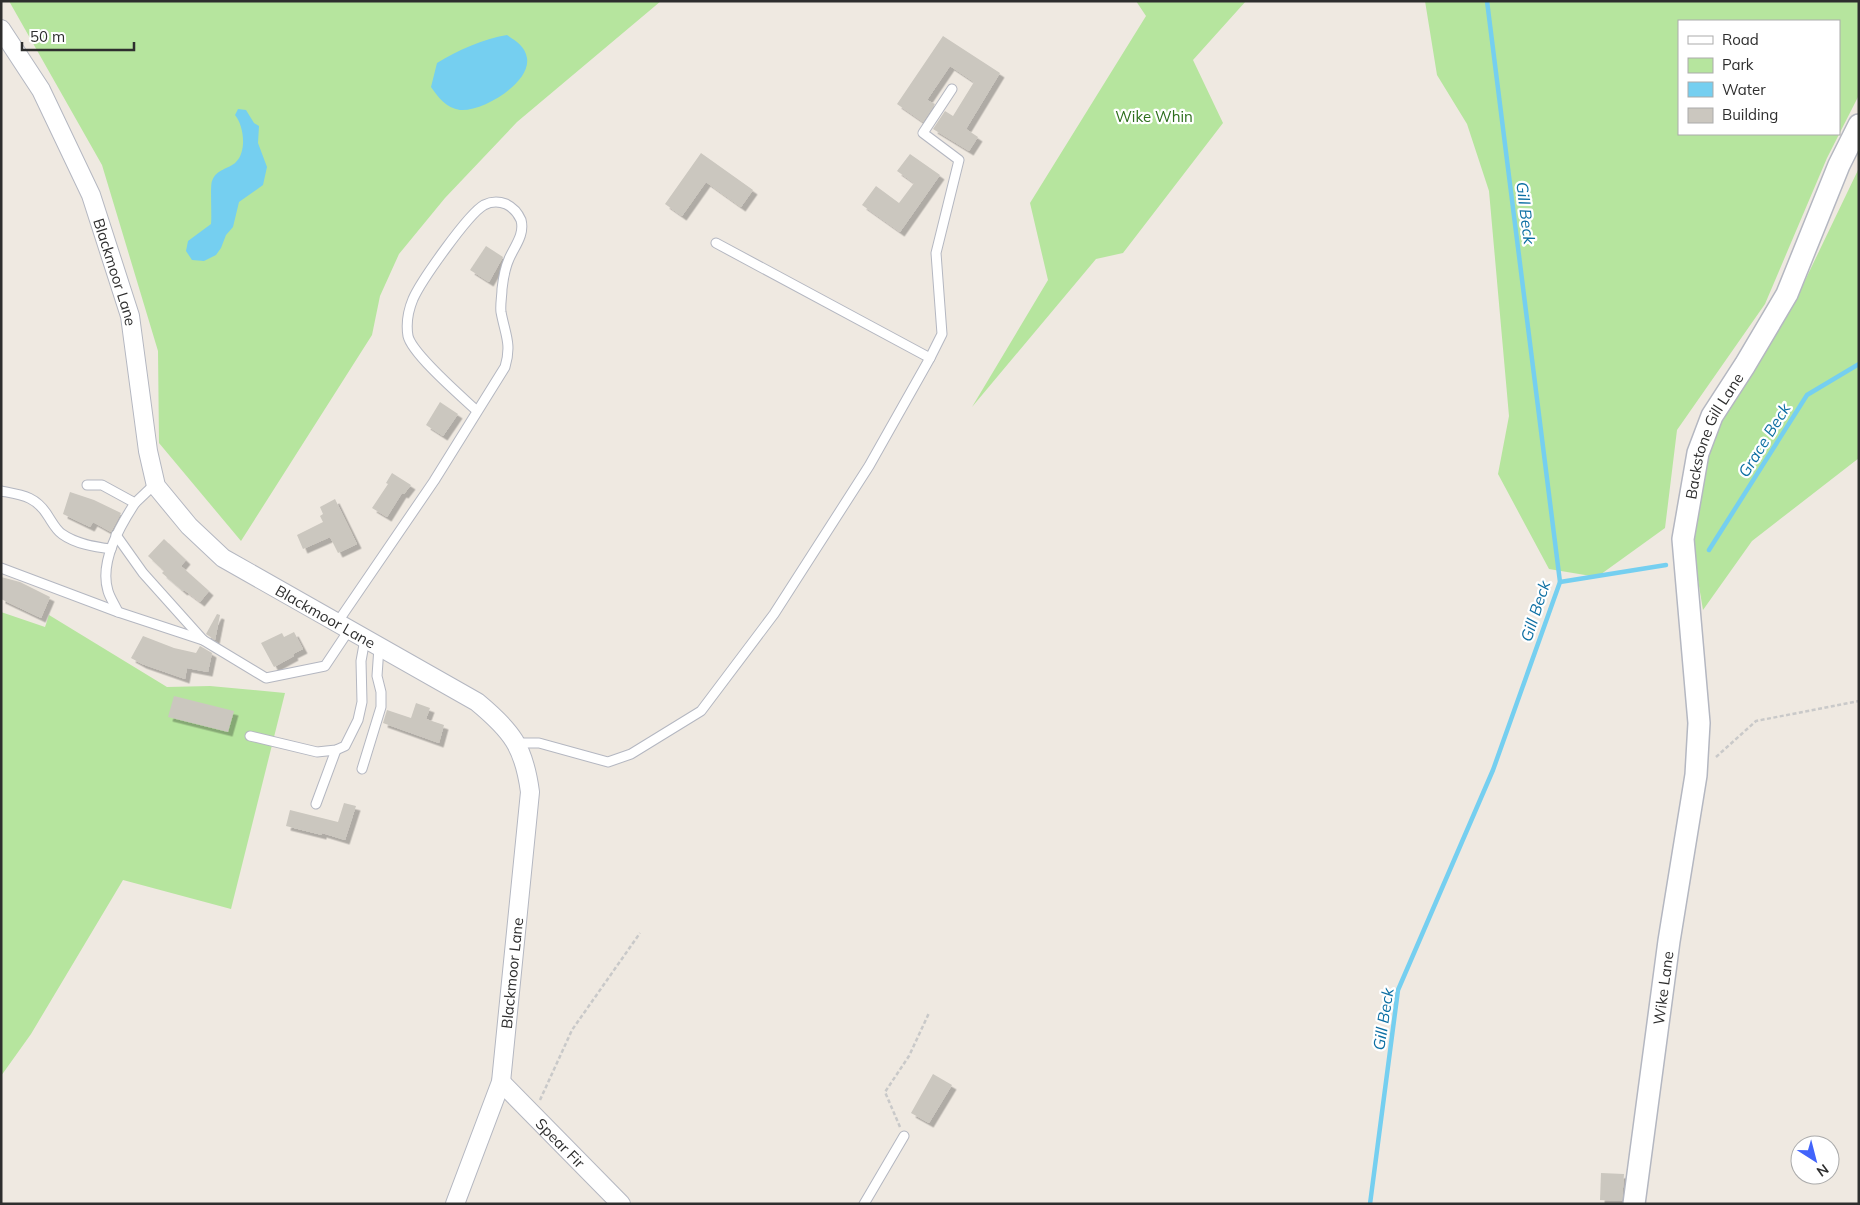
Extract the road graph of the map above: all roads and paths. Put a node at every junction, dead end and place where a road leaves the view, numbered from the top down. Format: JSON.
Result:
{"nodes":[{"id":1,"x":1,"y":29,"type":"edge"},
{"id":2,"x":952,"y":89,"type":"dead end"},
{"id":3,"x":1859,"y":125,"type":"edge"},
{"id":4,"x":716,"y":243,"type":"dead end"},
{"id":5,"x":930,"y":358,"type":"junction"},
{"id":6,"x":477,"y":411,"type":"junction"},
{"id":7,"x":156,"y":483,"type":"junction"},
{"id":8,"x":87,"y":485,"type":"dead end"},
{"id":9,"x":1,"y":491,"type":"edge"},
{"id":10,"x":135,"y":503,"type":"junction"},
{"id":11,"x":116,"y":535,"type":"junction"},
{"id":12,"x":111,"y":549,"type":"junction"},
{"id":13,"x":1,"y":568,"type":"edge"},
{"id":14,"x":118,"y":612,"type":"junction"},
{"id":15,"x":343,"y":627,"type":"junction"},
{"id":16,"x":203,"y":640,"type":"junction"},
{"id":17,"x":372,"y":643,"type":"junction"},
{"id":18,"x":1859,"y":701,"type":"edge"},
{"id":19,"x":250,"y":736,"type":"dead end"},
{"id":20,"x":516,"y":744,"type":"junction"},
{"id":21,"x":336,"y":750,"type":"junction"},
{"id":22,"x":362,"y":769,"type":"dead end"},
{"id":23,"x":1696,"y":775,"type":"junction"},
{"id":24,"x":316,"y":804,"type":"dead end"},
{"id":25,"x":640,"y":933,"type":"dead end"},
{"id":26,"x":929,"y":1013,"type":"dead end"},
{"id":27,"x":501,"y":1082,"type":"junction"},
{"id":28,"x":533,"y":1115,"type":"junction"},
{"id":29,"x":904,"y":1136,"type":"joint"},
{"id":30,"x":455,"y":1204,"type":"edge"},
{"id":31,"x":620,"y":1204,"type":"edge"},
{"id":32,"x":864,"y":1204,"type":"edge"},
{"id":33,"x":1634,"y":1204,"type":"edge"}],
"edges":[{"from":1,"to":7,"type":"street","name":"Blackmoor Lane"},
{"from":2,"to":5,"type":"lane"},
{"from":3,"to":23,"type":"street","name":"Backstone Gill Lane"},
{"from":4,"to":5,"type":"lane"},
{"from":5,"to":20,"type":"lane"},
{"from":6,"to":6,"type":"lane"},
{"from":6,"to":15,"type":"lane"},
{"from":7,"to":10,"type":"lane"},
{"from":7,"to":15,"type":"street","name":"Blackmoor Lane"},
{"from":8,"to":10,"type":"lane"},
{"from":9,"to":12,"type":"lane"},
{"from":10,"to":11,"type":"lane"},
{"from":11,"to":12,"type":"lane"},
{"from":11,"to":16,"type":"lane"},
{"from":12,"to":14,"type":"lane"},
{"from":13,"to":14,"type":"lane"},
{"from":14,"to":16,"type":"lane"},
{"from":15,"to":16,"type":"lane"},
{"from":15,"to":17,"type":"street","name":"Blackmoor Lane"},
{"from":17,"to":20,"type":"street","name":"Blackmoor Lane"},
{"from":17,"to":21,"type":"lane"},
{"from":17,"to":22,"type":"lane"},
{"from":18,"to":23,"type":"path"},
{"from":19,"to":21,"type":"lane"},
{"from":20,"to":27,"type":"street","name":"Blackmoor Lane"},
{"from":21,"to":24,"type":"lane"},
{"from":23,"to":33,"type":"street","name":"Wike Lane"},
{"from":25,"to":28,"type":"path"},
{"from":26,"to":29,"type":"path"},
{"from":27,"to":28,"type":"street","name":"Spear Fir"},
{"from":27,"to":30,"type":"street","name":"Blackmoor Lane"},
{"from":28,"to":31,"type":"street","name":"Spear Fir"},
{"from":29,"to":32,"type":"lane"}]}
